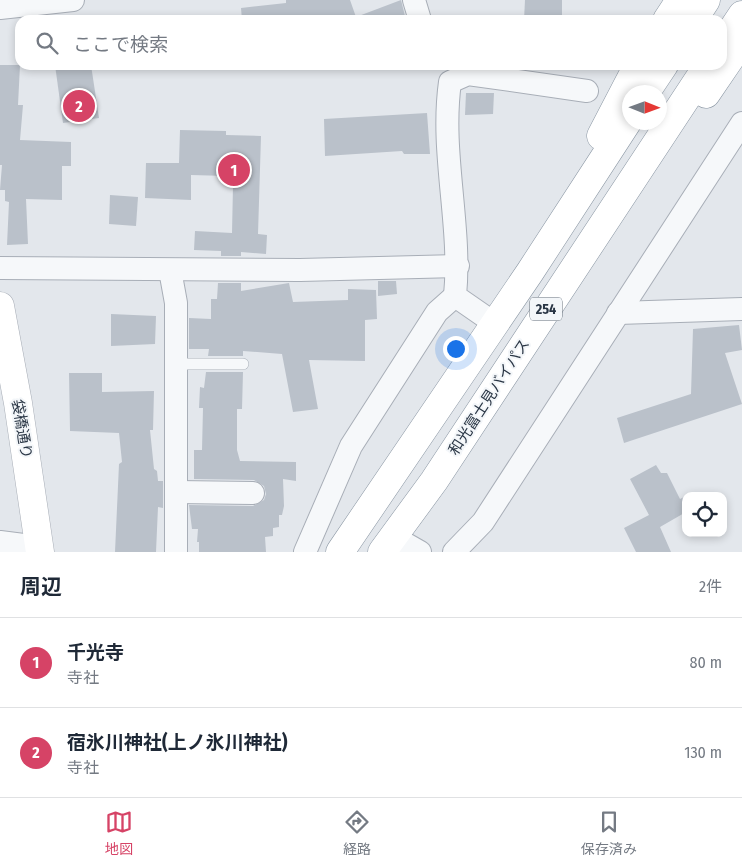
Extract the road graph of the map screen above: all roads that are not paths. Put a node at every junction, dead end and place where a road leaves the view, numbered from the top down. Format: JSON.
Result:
{"nodes":[{"id":1,"x":73,"y":0,"type":"edge"},
{"id":2,"x":414,"y":0,"type":"edge"},
{"id":3,"x":680,"y":0,"type":"edge"},
{"id":4,"x":706,"y":0,"type":"edge"},
{"id":5,"x":0,"y":8,"type":"edge"},
{"id":6,"x":418,"y":15,"type":"edge"},
{"id":7,"x":670,"y":15,"type":"edge"},
{"id":8,"x":696,"y":15,"type":"edge"},
{"id":9,"x":742,"y":15,"type":"edge"},
{"id":10,"x":727,"y":38,"type":"edge"},
{"id":11,"x":742,"y":42,"type":"edge"},
{"id":12,"x":727,"y":63,"type":"edge"},
{"id":13,"x":635,"y":70,"type":"edge"},
{"id":14,"x":661,"y":70,"type":"edge"},
{"id":15,"x":705,"y":70,"type":"edge"},
{"id":16,"x":722,"y":70,"type":"edge"},
{"id":17,"x":445,"y":74,"type":"edge"},
{"id":18,"x":651,"y":85,"type":"edge"},
{"id":19,"x":587,"y":91,"type":"dead end"},
{"id":20,"x":742,"y":123,"type":"edge"},
{"id":21,"x":622,"y":130,"type":"edge"},
{"id":22,"x":652,"y":148,"type":"junction"},
{"id":23,"x":458,"y":266,"type":"junction"},
{"id":24,"x":0,"y":268,"type":"edge"},
{"id":25,"x":170,"y":270,"type":"junction"},
{"id":26,"x":530,"y":272,"type":"junction"},
{"id":27,"x":455,"y":296,"type":"junction"},
{"id":28,"x":0,"y":306,"type":"edge"},
{"id":29,"x":742,"y":309,"type":"edge"},
{"id":30,"x":618,"y":312,"type":"junction"},
{"id":31,"x":494,"y":323,"type":"junction"},
{"id":32,"x":176,"y":364,"type":"junction"},
{"id":33,"x":243,"y":364,"type":"dead end"},
{"id":34,"x":177,"y":492,"type":"junction"},
{"id":35,"x":253,"y":493,"type":"dead end"},
{"id":36,"x":0,"y":542,"type":"edge"},
{"id":37,"x":387,"y":544,"type":"edge"},
{"id":38,"x":40,"y":550,"type":"edge"},
{"id":39,"x":176,"y":552,"type":"edge"},
{"id":40,"x":305,"y":552,"type":"edge"},
{"id":41,"x":340,"y":552,"type":"edge"},
{"id":42,"x":420,"y":552,"type":"edge"},
{"id":43,"x":454,"y":552,"type":"edge"}],
"edges":[{"from":1,"to":5,"type":"street"},
{"from":2,"to":6,"type":"street"},
{"from":3,"to":7,"type":"main road"},
{"from":4,"to":8,"type":"main road"},
{"from":9,"to":10,"type":"main road"},
{"from":11,"to":12,"type":"main road"},
{"from":13,"to":26,"type":"main road"},
{"from":14,"to":18,"type":"main road"},
{"from":15,"to":22,"type":"main road","name":"和光富士見バイパス","number":"254"},
{"from":16,"to":22,"type":"main road"},
{"from":17,"to":19,"type":"street"},
{"from":17,"to":23,"type":"street"},
{"from":20,"to":30,"type":"street"},
{"from":21,"to":26,"type":"main road","number":"254"},
{"from":22,"to":37,"type":"main road","name":"和光富士見バイパス","number":"254"},
{"from":23,"to":25,"type":"street"},
{"from":23,"to":27,"type":"street"},
{"from":24,"to":25,"type":"street"},
{"from":25,"to":32,"type":"street"},
{"from":26,"to":31,"type":"main road","number":"254"},
{"from":27,"to":31,"type":"street"},
{"from":27,"to":40,"type":"street"},
{"from":28,"to":38,"type":"main road","name":"袋橋通り"},
{"from":29,"to":30,"type":"street"},
{"from":30,"to":43,"type":"street"},
{"from":31,"to":41,"type":"main road","number":"254"},
{"from":32,"to":33,"type":"lane"},
{"from":32,"to":34,"type":"street"},
{"from":34,"to":35,"type":"street"},
{"from":34,"to":39,"type":"street"},
{"from":36,"to":38,"type":"street"},
{"from":37,"to":42,"type":"street"}]}
